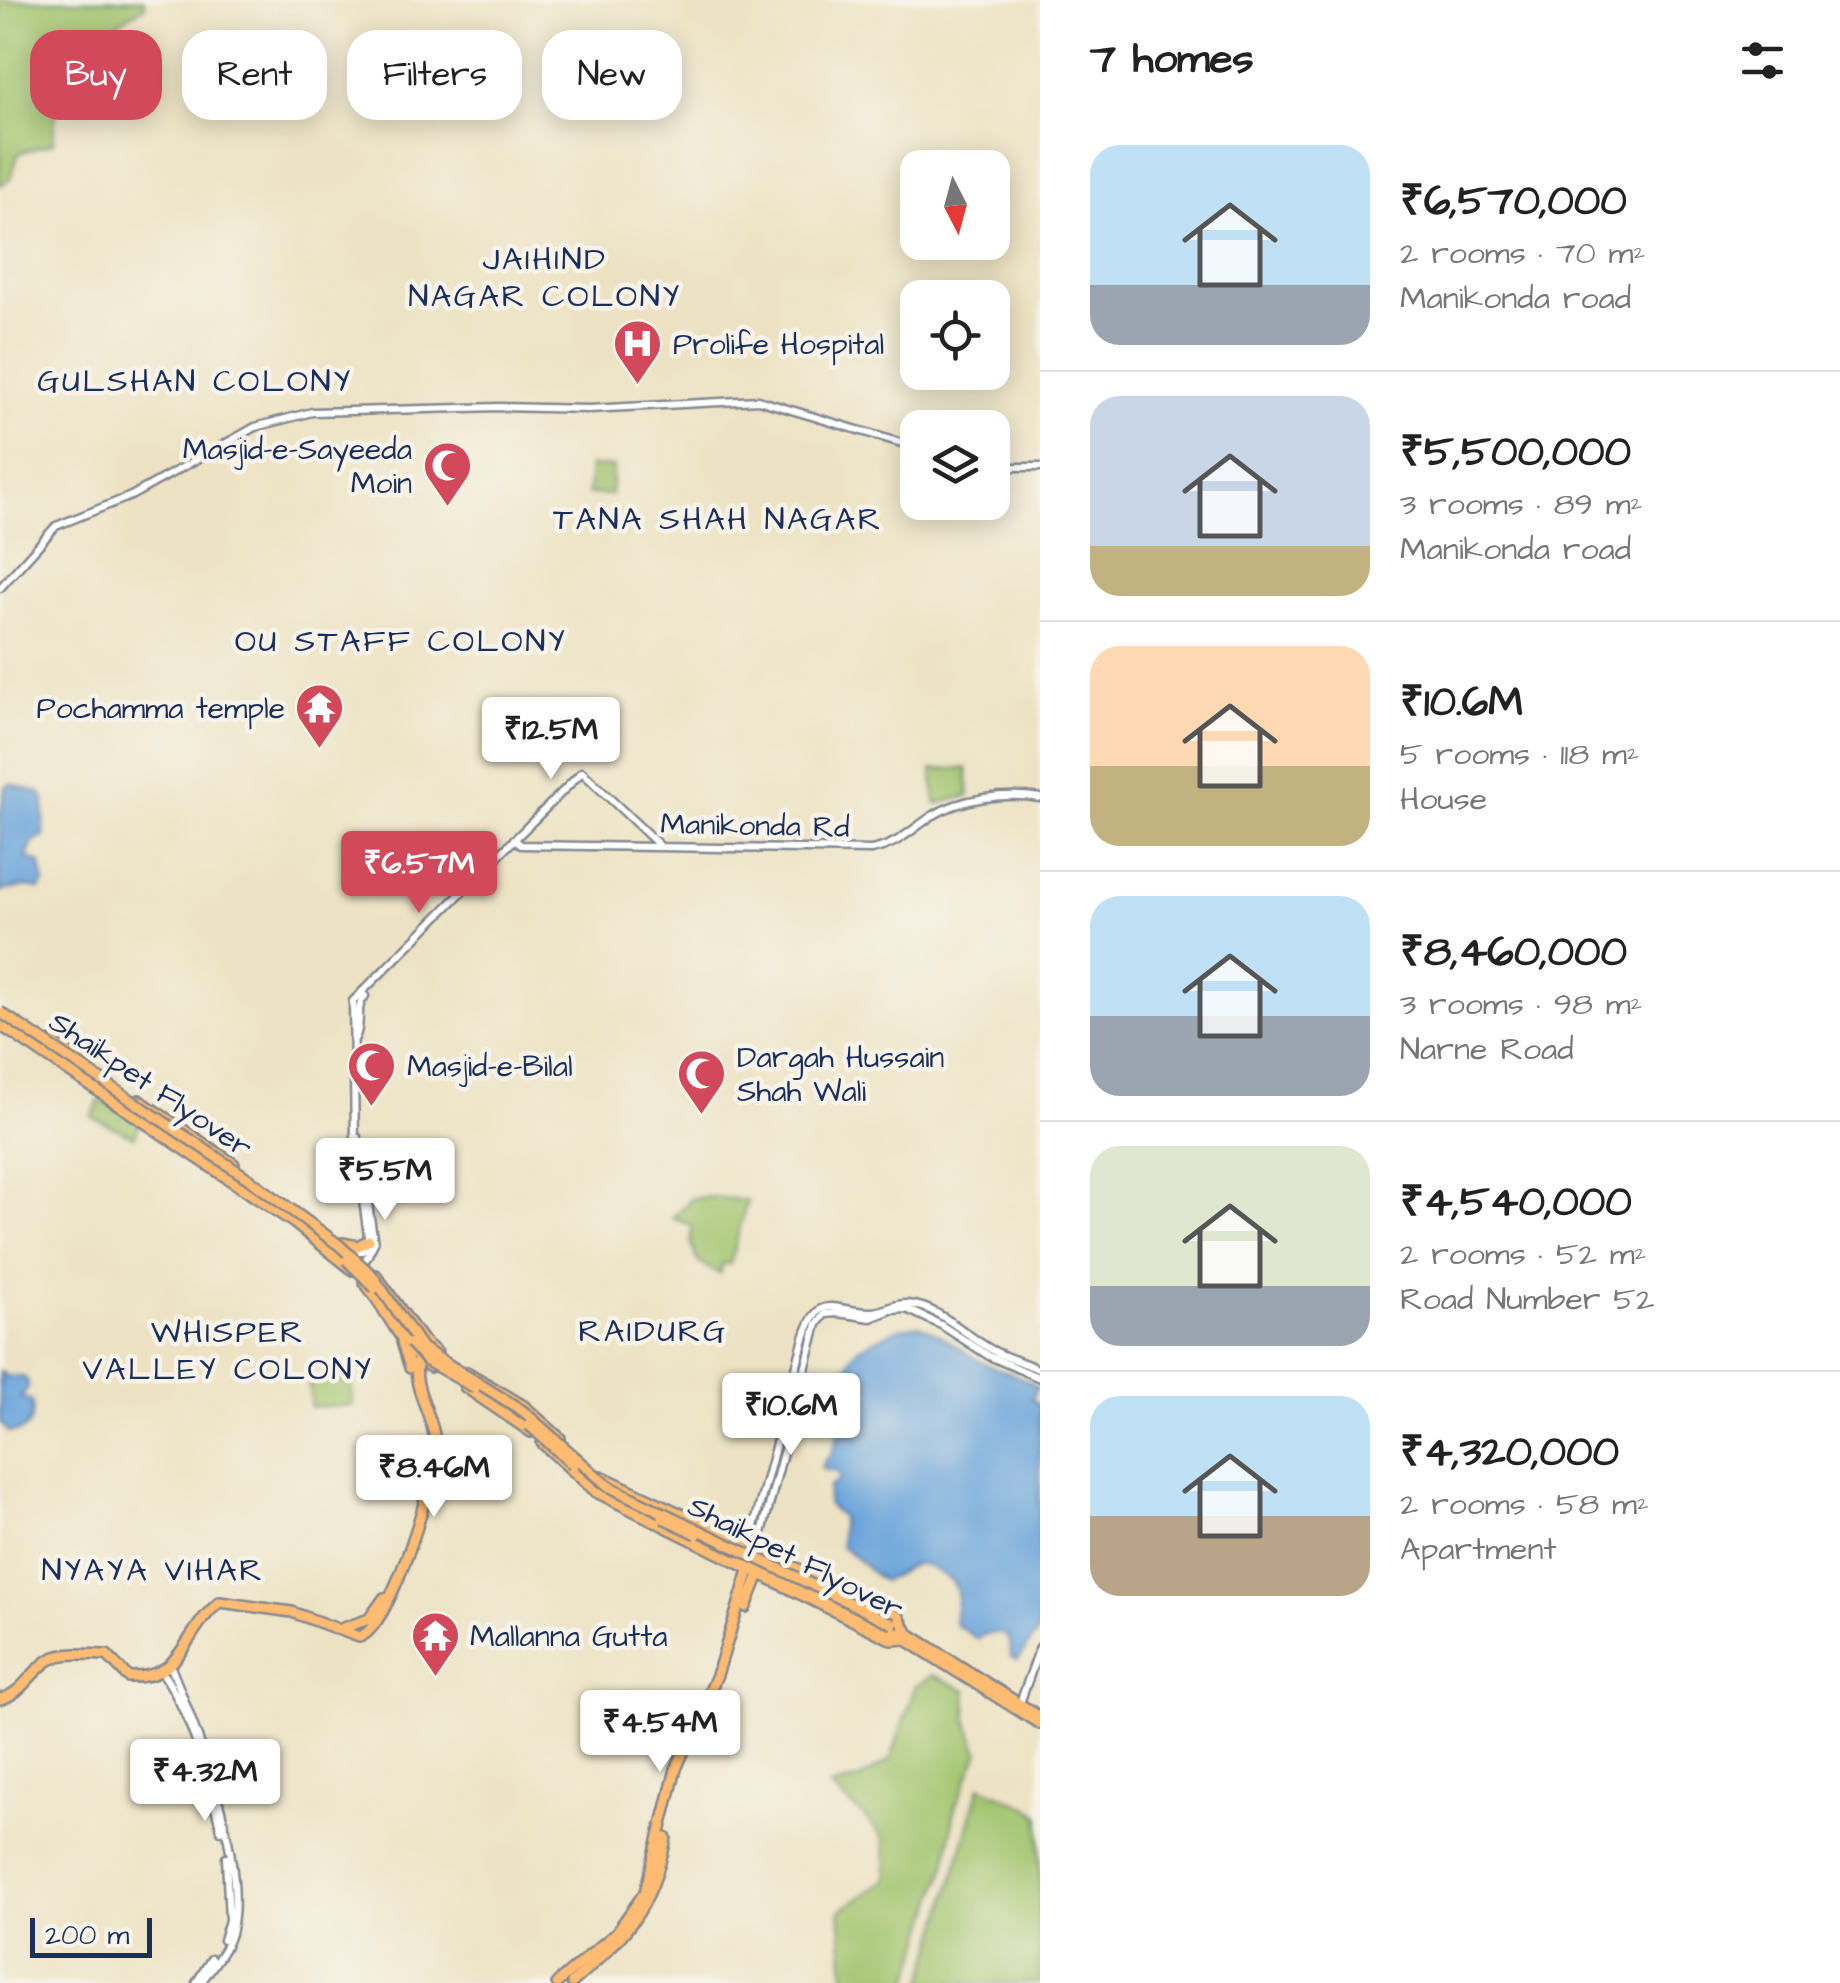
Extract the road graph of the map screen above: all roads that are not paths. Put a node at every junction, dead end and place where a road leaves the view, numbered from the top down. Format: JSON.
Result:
{"nodes":[{"id":1,"x":900,"y":442,"type":"edge"},
{"id":2,"x":1010,"y":467,"type":"edge"},
{"id":3,"x":1040,"y":467,"type":"edge"},
{"id":4,"x":0,"y":588,"type":"edge"},
{"id":5,"x":1040,"y":798,"type":"edge"},
{"id":6,"x":516,"y":840,"type":"junction"},
{"id":7,"x":659,"y":844,"type":"junction"},
{"id":8,"x":0,"y":1016,"type":"edge"},
{"id":9,"x":190,"y":1134,"type":"junction"},
{"id":10,"x":357,"y":1136,"type":"junction"},
{"id":11,"x":181,"y":1147,"type":"junction"},
{"id":12,"x":368,"y":1240,"type":"junction"},
{"id":13,"x":342,"y":1243,"type":"junction"},
{"id":14,"x":352,"y":1251,"type":"junction"},
{"id":15,"x":364,"y":1263,"type":"junction"},
{"id":16,"x":899,"y":1306,"type":"junction"},
{"id":17,"x":422,"y":1340,"type":"junction"},
{"id":18,"x":402,"y":1341,"type":"junction"},
{"id":19,"x":414,"y":1355,"type":"junction"},
{"id":20,"x":410,"y":1368,"type":"junction"},
{"id":21,"x":1040,"y":1370,"type":"edge"},
{"id":22,"x":1040,"y":1378,"type":"edge"},
{"id":23,"x":753,"y":1546,"type":"junction"},
{"id":24,"x":755,"y":1570,"type":"junction"},
{"id":25,"x":341,"y":1628,"type":"junction"},
{"id":26,"x":906,"y":1636,"type":"junction"},
{"id":27,"x":1040,"y":1647,"type":"edge"},
{"id":28,"x":167,"y":1669,"type":"junction"},
{"id":29,"x":0,"y":1699,"type":"edge"},
{"id":30,"x":1020,"y":1703,"type":"junction"},
{"id":31,"x":1040,"y":1716,"type":"edge"},
{"id":32,"x":1040,"y":1724,"type":"edge"},
{"id":33,"x":199,"y":1983,"type":"edge"},
{"id":34,"x":556,"y":1983,"type":"edge"},
{"id":35,"x":572,"y":1983,"type":"edge"}],
"edges":[{"from":1,"to":4,"type":"street"},
{"from":2,"to":3,"type":"street"},
{"from":5,"to":7,"type":"street","name":"Manikonda Rd"},
{"from":6,"to":7,"type":"street","name":"Manikonda Rd"},
{"from":6,"to":7,"type":"street"},
{"from":6,"to":10,"type":"street"},
{"from":8,"to":9,"type":"main road"},
{"from":8,"to":11,"type":"main road"},
{"from":8,"to":26,"type":"main road","name":"Shaikpet Flyover","bridge":true},
{"from":9,"to":11,"type":"main road"},
{"from":9,"to":13,"type":"main road"},
{"from":10,"to":12,"type":"street"},
{"from":10,"to":15,"type":"street"},
{"from":11,"to":18,"type":"main road"},
{"from":12,"to":13,"type":"main road"},
{"from":12,"to":14,"type":"street"},
{"from":13,"to":14,"type":"main road"},
{"from":14,"to":15,"type":"main road"},
{"from":15,"to":17,"type":"main road"},
{"from":16,"to":21,"type":"street"},
{"from":16,"to":22,"type":"street"},
{"from":16,"to":23,"type":"street"},
{"from":17,"to":19,"type":"main road"},
{"from":17,"to":23,"type":"main road"},
{"from":18,"to":19,"type":"main road"},
{"from":18,"to":20,"type":"main road"},
{"from":19,"to":20,"type":"main road"},
{"from":19,"to":24,"type":"main road"},
{"from":19,"to":25,"type":"main road"},
{"from":20,"to":25,"type":"main road"},
{"from":23,"to":26,"type":"main road"},
{"from":24,"to":26,"type":"main road"},
{"from":24,"to":34,"type":"main road"},
{"from":24,"to":35,"type":"main road"},
{"from":25,"to":28,"type":"main road"},
{"from":26,"to":30,"type":"main road"},
{"from":26,"to":32,"type":"main road"},
{"from":27,"to":30,"type":"street"},
{"from":28,"to":29,"type":"main road"},
{"from":28,"to":33,"type":"street"},
{"from":30,"to":31,"type":"main road"}]}
